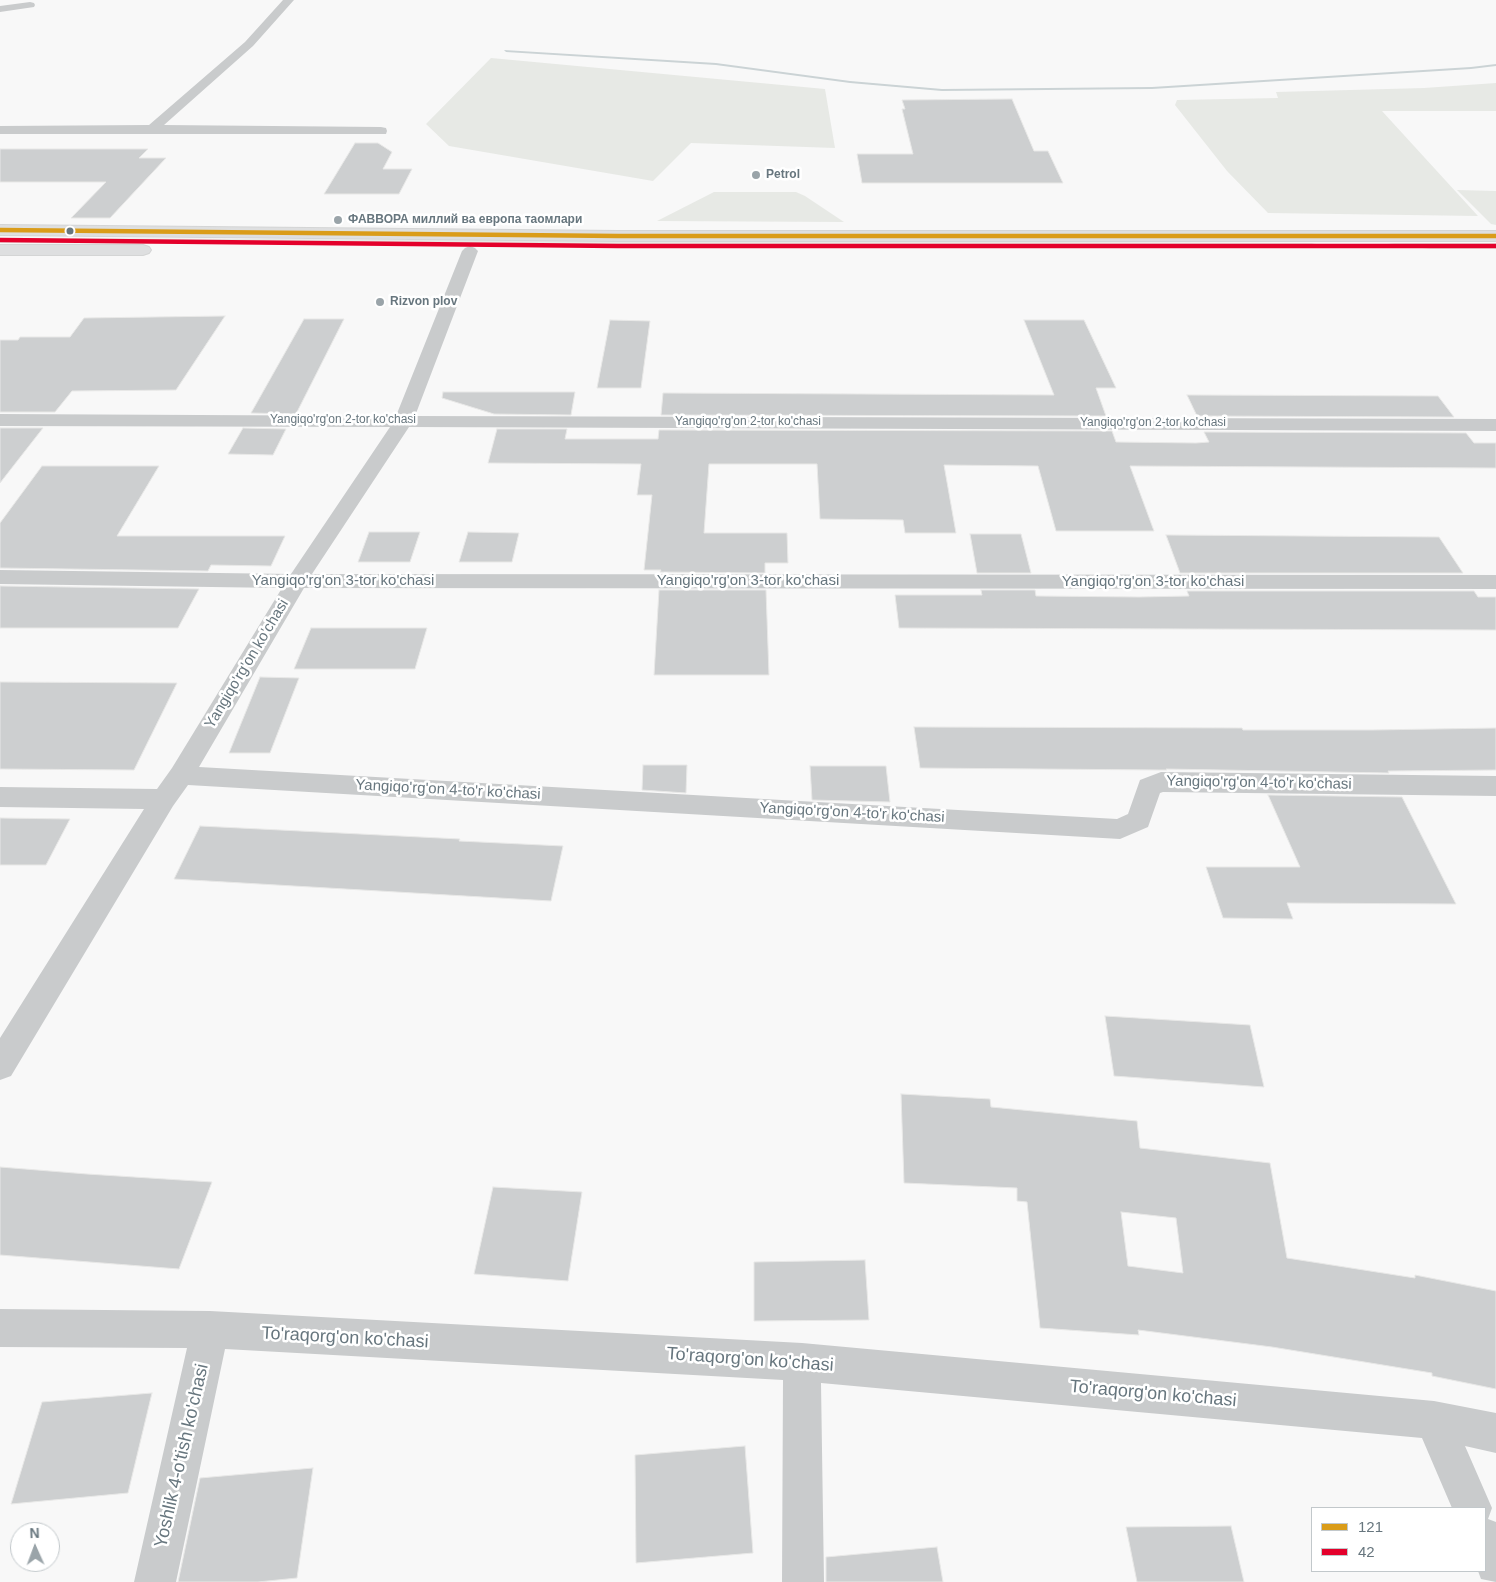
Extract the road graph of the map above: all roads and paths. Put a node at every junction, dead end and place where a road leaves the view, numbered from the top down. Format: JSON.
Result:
{"nodes":[{"id":1,"x":289,"y":0,"type":"edge"},
{"id":2,"x":30,"y":5,"type":"dead end"},
{"id":3,"x":0,"y":8,"type":"edge"},
{"id":4,"x":152,"y":129,"type":"junction"},
{"id":5,"x":0,"y":130,"type":"edge"},
{"id":6,"x":381,"y":131,"type":"dead end"},
{"id":7,"x":0,"y":230,"type":"edge"},
{"id":8,"x":1353,"y":236,"type":"junction"},
{"id":9,"x":1496,"y":236,"type":"edge"},
{"id":10,"x":0,"y":250,"type":"edge"},
{"id":11,"x":470,"y":251,"type":"junction"},
{"id":12,"x":1366,"y":252,"type":"junction"},
{"id":13,"x":1496,"y":253,"type":"edge"},
{"id":14,"x":0,"y":420,"type":"edge"},
{"id":15,"x":404,"y":420,"type":"junction"},
{"id":16,"x":1496,"y":425,"type":"edge"},
{"id":17,"x":0,"y":577,"type":"edge"},
{"id":18,"x":297,"y":581,"type":"junction"},
{"id":19,"x":1496,"y":582,"type":"edge"},
{"id":20,"x":181,"y":775,"type":"junction"},
{"id":21,"x":1496,"y":786,"type":"edge"},
{"id":22,"x":0,"y":797,"type":"edge"},
{"id":23,"x":164,"y":799,"type":"junction"},
{"id":24,"x":0,"y":1066,"type":"edge"},
{"id":25,"x":0,"y":1328,"type":"edge"},
{"id":26,"x":210,"y":1330,"type":"junction"},
{"id":27,"x":802,"y":1362,"type":"junction"},
{"id":28,"x":1434,"y":1420,"type":"junction"},
{"id":29,"x":1496,"y":1433,"type":"edge"},
{"id":30,"x":1472,"y":1507,"type":"edge"},
{"id":31,"x":1486,"y":1540,"type":"edge"},
{"id":32,"x":1496,"y":1564,"type":"edge"},
{"id":33,"x":154,"y":1582,"type":"edge"},
{"id":34,"x":803,"y":1582,"type":"edge"}],
"edges":[{"from":1,"to":4,"type":"street"},
{"from":2,"to":3,"type":"street"},
{"from":4,"to":5,"type":"street"},
{"from":4,"to":6,"type":"street"},
{"from":7,"to":8,"type":"highway"},
{"from":8,"to":9,"type":"highway"},
{"from":8,"to":12,"type":"highway"},
{"from":10,"to":11,"type":"highway"},
{"from":11,"to":12,"type":"highway"},
{"from":11,"to":15,"type":"street","name":"Yangiqo'rg'on ko'chasi"},
{"from":12,"to":13,"type":"highway"},
{"from":14,"to":15,"type":"street","name":"Yangiqo'rg'on 2-tor ko'chasi"},
{"from":15,"to":16,"type":"street","name":"Yangiqo'rg'on 2-tor ko'chasi"},
{"from":15,"to":18,"type":"street","name":"Yangiqo'rg'on ko'chasi"},
{"from":17,"to":18,"type":"street","name":"Yangiqo'rg'on 3-tor ko'chasi"},
{"from":18,"to":19,"type":"street","name":"Yangiqo'rg'on 3-tor ko'chasi"},
{"from":18,"to":20,"type":"street","name":"Yangiqo'rg'on ko'chasi"},
{"from":20,"to":21,"type":"street","name":"Yangiqo'rg'on 4-to'r ko'chasi"},
{"from":20,"to":23,"type":"street","name":"Yangiqo'rg'on ko'chasi"},
{"from":22,"to":23,"type":"street"},
{"from":23,"to":24,"type":"street","name":"Yangiqo'rg'on ko'chasi"},
{"from":25,"to":26,"type":"street","name":"To'raqorg'on ko'chasi"},
{"from":26,"to":27,"type":"street","name":"To'raqorg'on ko'chasi"},
{"from":26,"to":33,"type":"street","name":"Yoshlik 4-o'tish ko'chasi"},
{"from":27,"to":28,"type":"street","name":"To'raqorg'on ko'chasi"},
{"from":27,"to":34,"type":"street"},
{"from":28,"to":29,"type":"street","name":"To'raqorg'on ko'chasi"},
{"from":28,"to":30,"type":"street"},
{"from":31,"to":32,"type":"street"}]}
